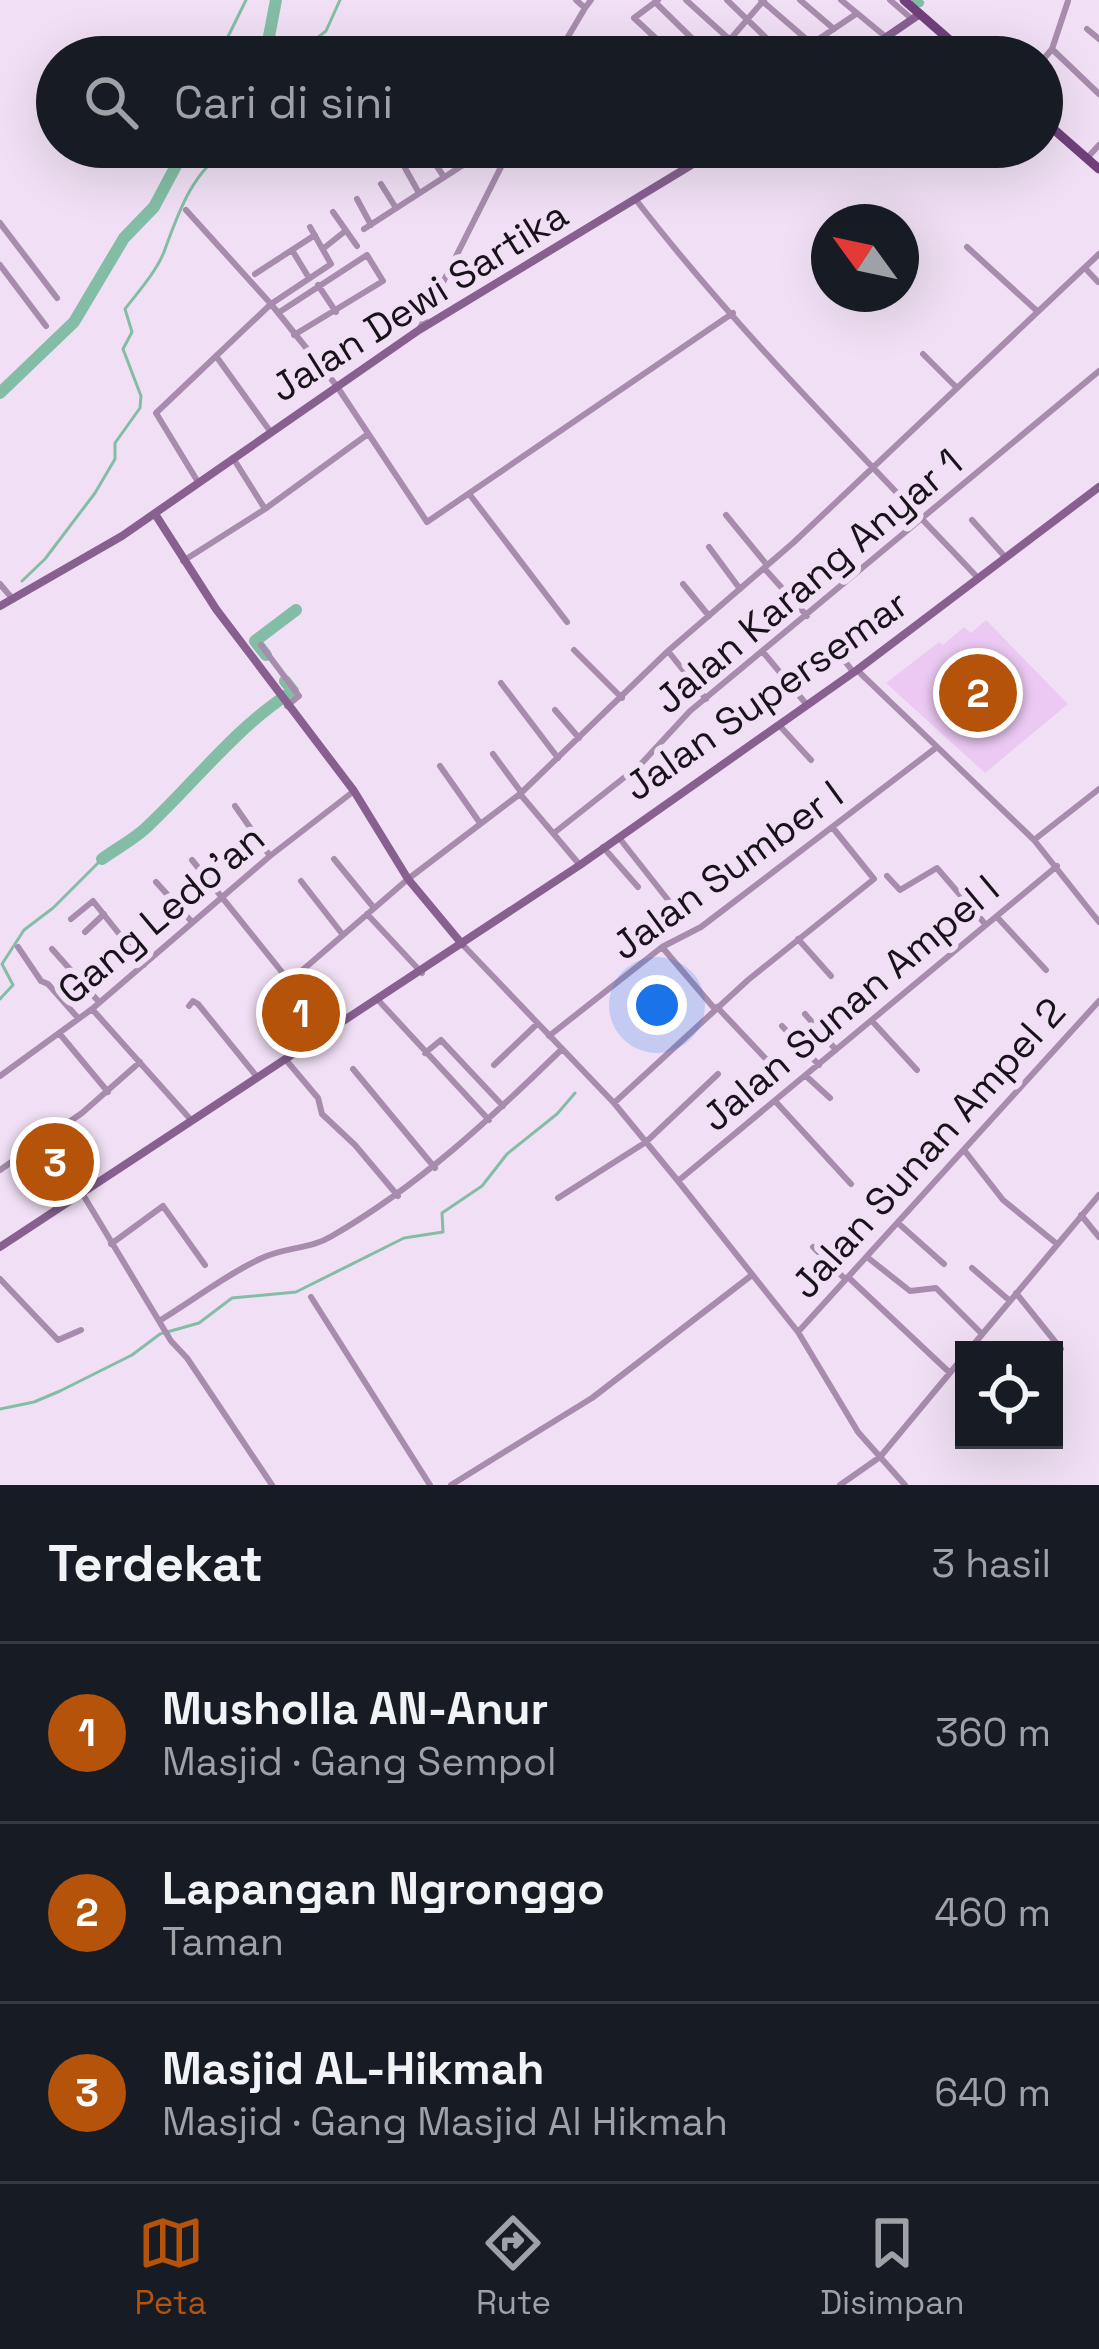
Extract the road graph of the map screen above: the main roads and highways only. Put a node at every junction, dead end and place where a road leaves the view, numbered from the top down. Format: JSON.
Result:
{"nodes":[{"id":1,"x":905,"y":5,"type":"edge"},
{"id":2,"x":916,"y":16,"type":"junction"},
{"id":3,"x":887,"y":36,"type":"edge"},
{"id":4,"x":942,"y":36,"type":"edge"},
{"id":5,"x":1063,"y":137,"type":"edge"},
{"id":6,"x":687,"y":168,"type":"edge"},
{"id":7,"x":1099,"y":169,"type":"edge"},
{"id":8,"x":1099,"y":487,"type":"edge"},
{"id":9,"x":154,"y":514,"type":"junction"},
{"id":10,"x":0,"y":606,"type":"edge"},
{"id":11,"x":462,"y":944,"type":"junction"},
{"id":12,"x":1,"y":1243,"type":"edge"}],
"edges":[{"from":1,"to":2,"type":"main road"},
{"from":2,"to":3,"type":"main road"},
{"from":2,"to":4,"type":"main road"},
{"from":5,"to":7,"type":"main road"},
{"from":6,"to":9,"type":"main road","name":"Jalan Dewi Sartika"},
{"from":8,"to":11,"type":"main road","name":"Jalan Supersemar"},
{"from":9,"to":10,"type":"main road","name":"Jalan Dewi Sartika"},
{"from":9,"to":11,"type":"main road"},
{"from":11,"to":12,"type":"main road","name":"Jalan Supersemar"}]}
